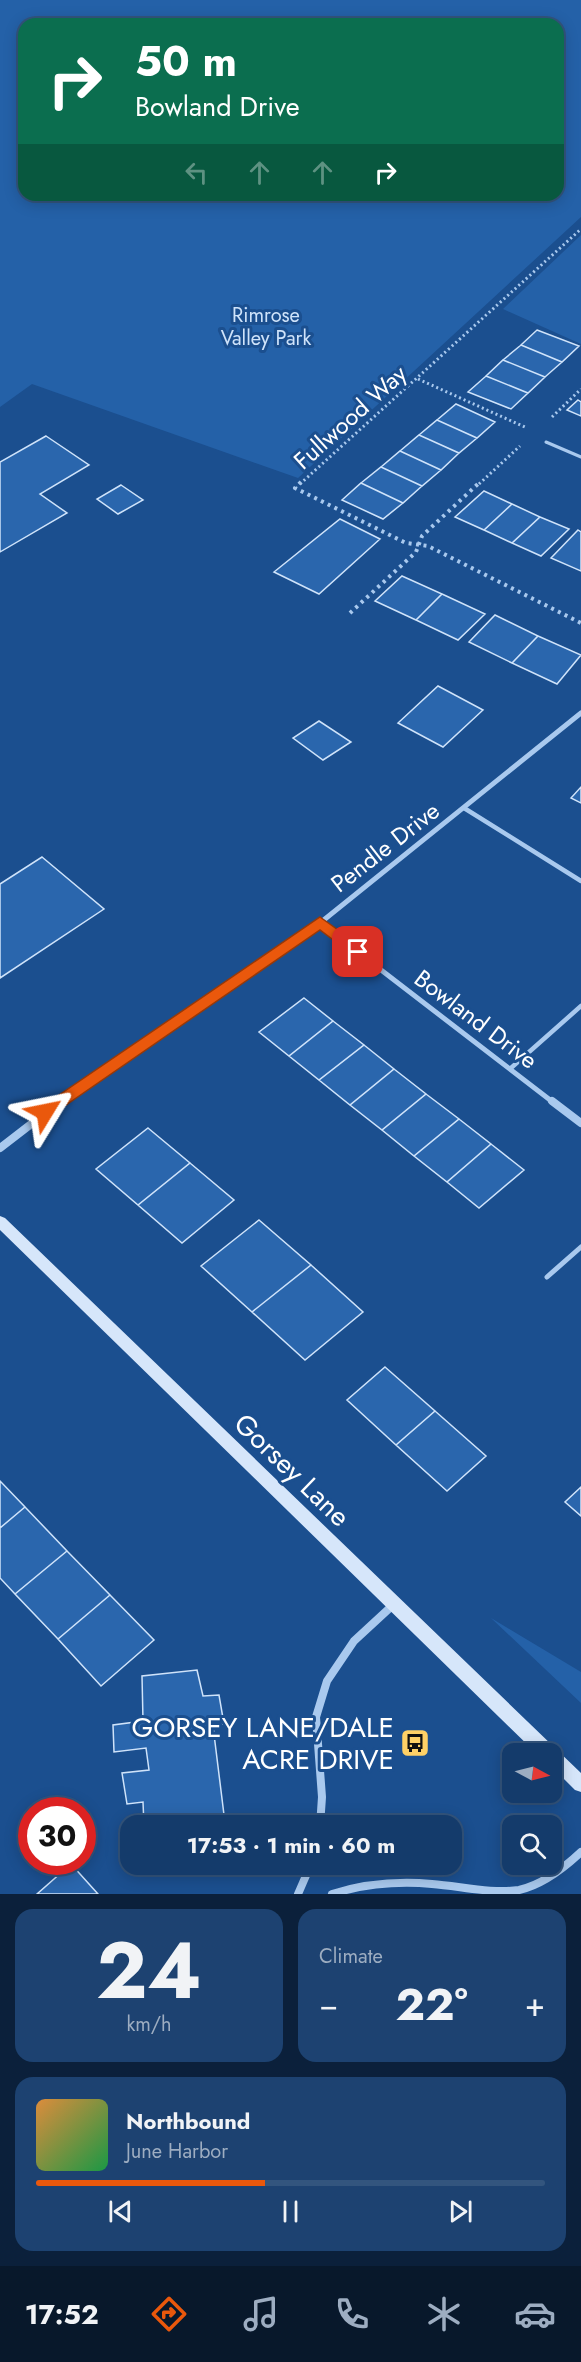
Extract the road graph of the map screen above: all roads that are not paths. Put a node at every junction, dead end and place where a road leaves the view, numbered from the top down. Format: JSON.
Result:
{"nodes":[{"id":1,"x":546,"y":442,"type":"road end"},
{"id":2,"x":581,"y":457,"type":"edge"},
{"id":3,"x":581,"y":713,"type":"edge"},
{"id":4,"x":464,"y":808,"type":"junction"},
{"id":5,"x":581,"y":881,"type":"edge"},
{"id":6,"x":320,"y":922,"type":"junction"},
{"id":7,"x":581,"y":1006,"type":"edge"},
{"id":8,"x":511,"y":1068,"type":"junction"},
{"id":9,"x":581,"y":1123,"type":"edge"},
{"id":10,"x":0,"y":1148,"type":"edge"},
{"id":11,"x":0,"y":1222,"type":"edge"},
{"id":12,"x":581,"y":1246,"type":"edge"},
{"id":13,"x":547,"y":1277,"type":"dead end"},
{"id":14,"x":393,"y":1605,"type":"junction"},
{"id":15,"x":538,"y":1743,"type":"edge"},
{"id":16,"x":562,"y":1766,"type":"edge"},
{"id":17,"x":581,"y":1784,"type":"edge"},
{"id":18,"x":321,"y":1815,"type":"edge"},
{"id":19,"x":581,"y":1852,"type":"edge"},
{"id":20,"x":306,"y":1875,"type":"edge"},
{"id":21,"x":298,"y":1894,"type":"edge"},
{"id":22,"x":333,"y":1894,"type":"edge"}],
"edges":[{"from":1,"to":2,"type":"lane"},
{"from":3,"to":4,"type":"street","name":"Pendle Drive"},
{"from":4,"to":5,"type":"lane"},
{"from":4,"to":6,"type":"street","name":"Pendle Drive"},
{"from":6,"to":8,"type":"street","name":"Bowland Drive"},
{"from":6,"to":10,"type":"street","name":"Pendle Drive"},
{"from":7,"to":8,"type":"lane"},
{"from":8,"to":9,"type":"street","name":"Bowland Drive"},
{"from":11,"to":14,"type":"main road","name":"Gorsey Lane"},
{"from":12,"to":13,"type":"lane"},
{"from":14,"to":15,"type":"main road","name":"Gorsey Lane"},
{"from":14,"to":18,"type":"street"},
{"from":16,"to":17,"type":"main road","name":"Gorsey Lane"},
{"from":19,"to":22,"type":"street"},
{"from":20,"to":21,"type":"street"}]}
